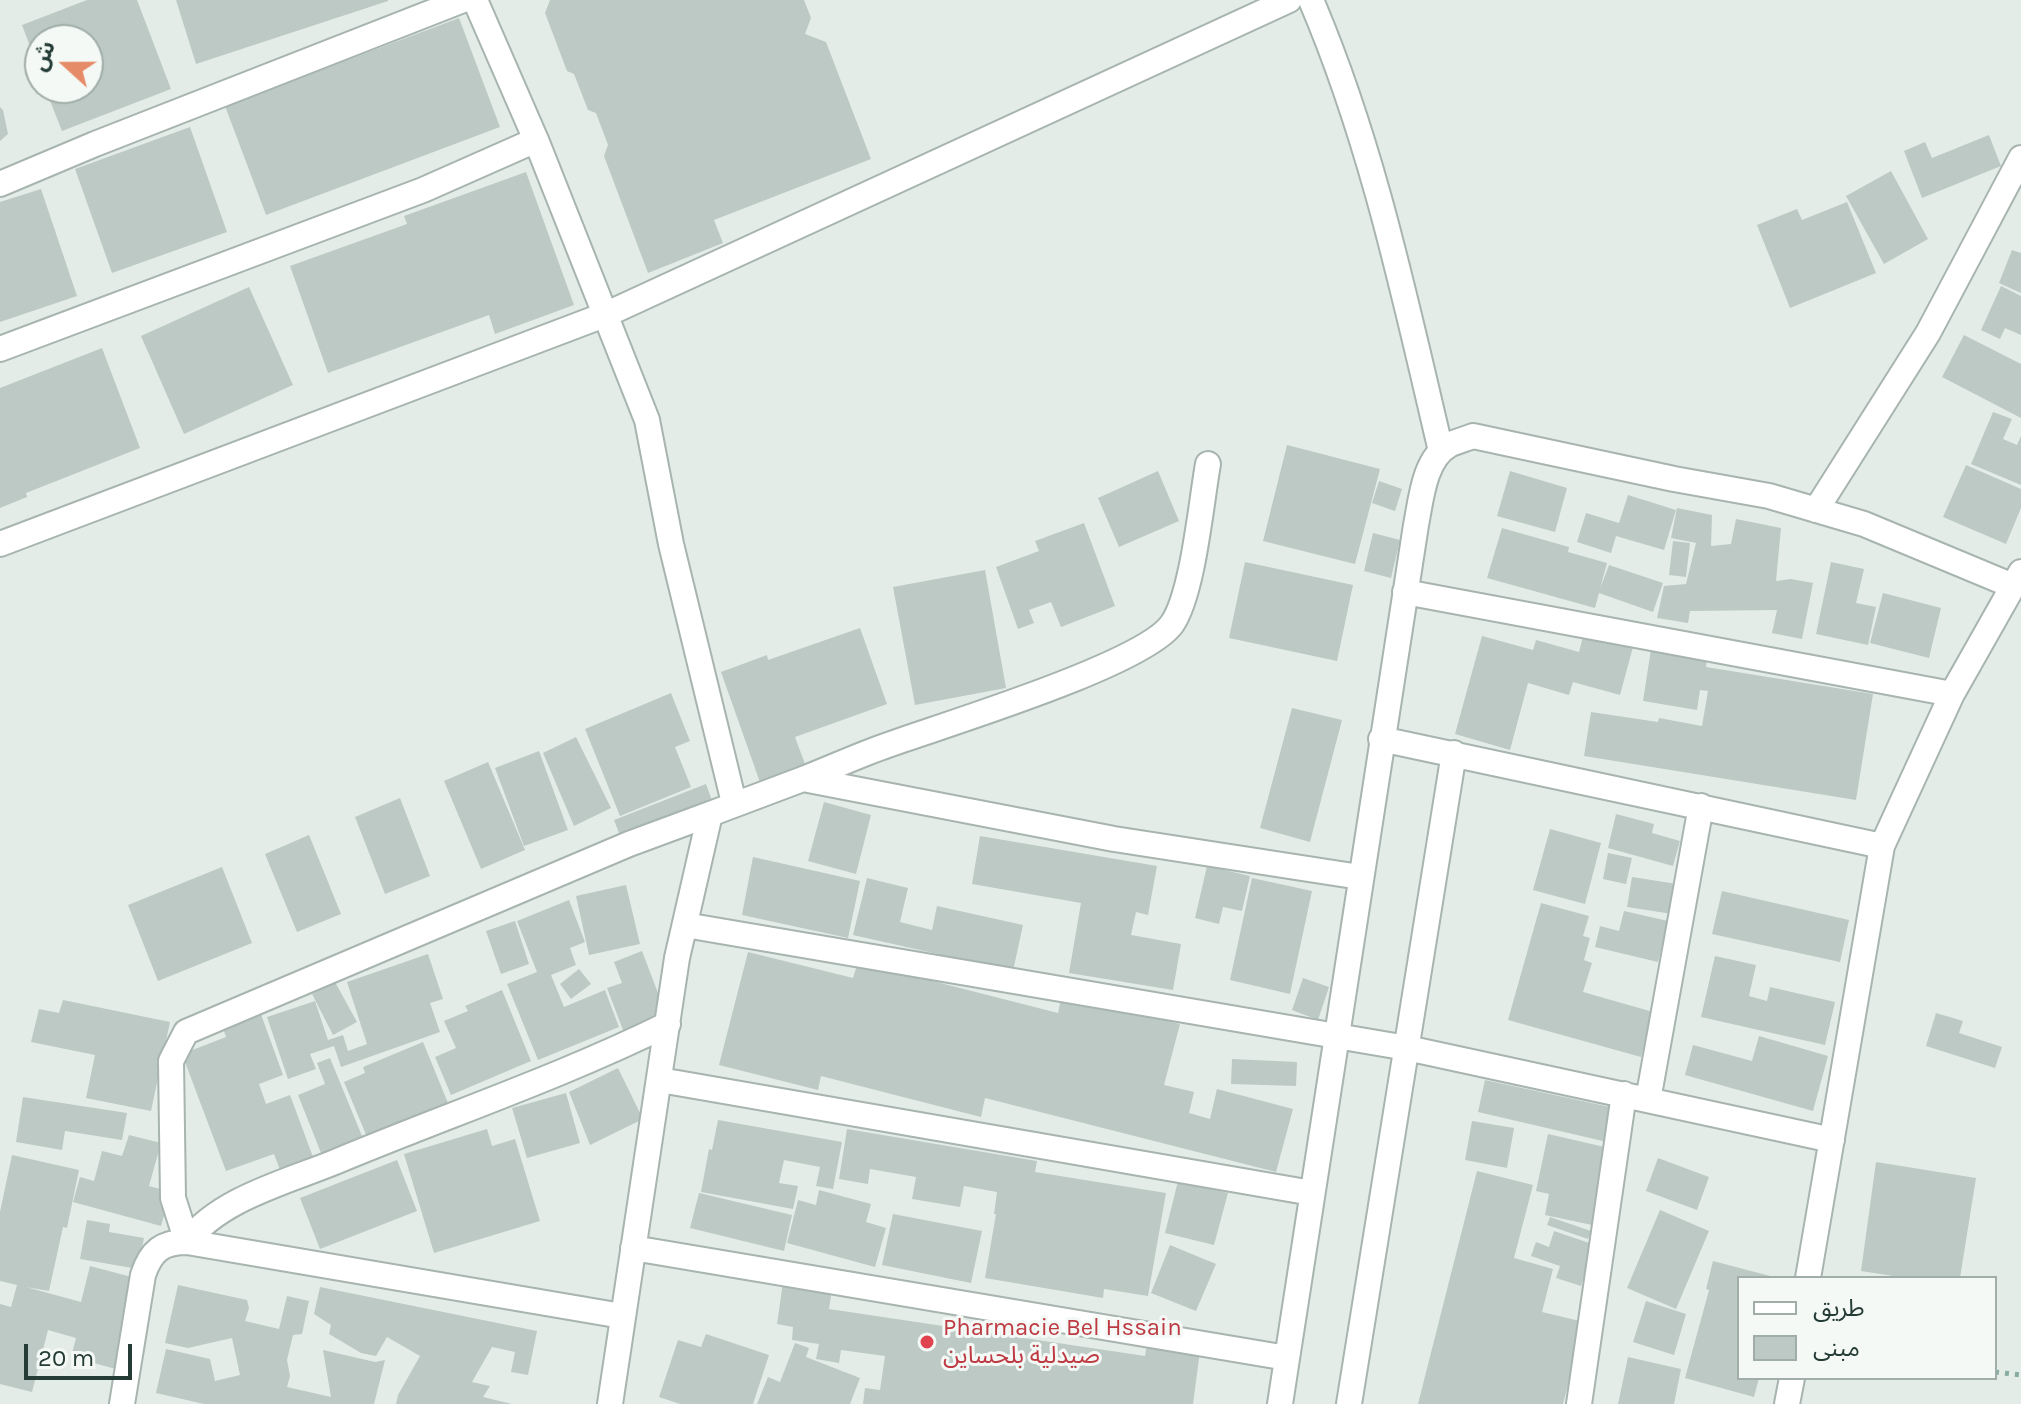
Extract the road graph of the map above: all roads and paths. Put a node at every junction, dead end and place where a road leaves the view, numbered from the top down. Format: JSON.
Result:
{"nodes":[{"id":1,"x":463,"y":0,"type":"edge"},
{"id":2,"x":475,"y":0,"type":"edge"},
{"id":3,"x":1289,"y":0,"type":"edge"},
{"id":4,"x":1311,"y":0,"type":"edge"},
{"id":5,"x":536,"y":140,"type":"junction"},
{"id":6,"x":2021,"y":158,"type":"edge"},
{"id":7,"x":0,"y":184,"type":"edge"},
{"id":8,"x":607,"y":314,"type":"junction"},
{"id":9,"x":0,"y":349,"type":"edge"},
{"id":10,"x":1441,"y":451,"type":"junction"},
{"id":11,"x":1208,"y":464,"type":"dead end"},
{"id":12,"x":1816,"y":510,"type":"junction"},
{"id":13,"x":0,"y":544,"type":"edge"},
{"id":14,"x":2017,"y":578,"type":"edge"},
{"id":15,"x":1405,"y":592,"type":"junction"},
{"id":16,"x":1952,"y":694,"type":"junction"},
{"id":17,"x":1381,"y":739,"type":"junction"},
{"id":18,"x":1454,"y":753,"type":"junction"},
{"id":19,"x":803,"y":779,"type":"junction"},
{"id":20,"x":734,"y":803,"type":"junction"},
{"id":21,"x":1701,"y":806,"type":"junction"},
{"id":22,"x":710,"y":814,"type":"junction"},
{"id":23,"x":1882,"y":846,"type":"junction"},
{"id":24,"x":1360,"y":877,"type":"junction"},
{"id":25,"x":685,"y":925,"type":"junction"},
{"id":26,"x":668,"y":1024,"type":"junction"},
{"id":27,"x":1336,"y":1035,"type":"junction"},
{"id":28,"x":1407,"y":1048,"type":"junction"},
{"id":29,"x":660,"y":1080,"type":"junction"},
{"id":30,"x":1636,"y":1097,"type":"junction"},
{"id":31,"x":1832,"y":1140,"type":"junction"},
{"id":32,"x":1312,"y":1193,"type":"junction"},
{"id":33,"x":187,"y":1242,"type":"junction"},
{"id":34,"x":633,"y":1248,"type":"junction"},
{"id":35,"x":1808,"y":1276,"type":"edge"},
{"id":36,"x":622,"y":1316,"type":"junction"},
{"id":37,"x":1287,"y":1358,"type":"junction"},
{"id":38,"x":1997,"y":1372,"type":"edge"},
{"id":39,"x":2021,"y":1375,"type":"edge"},
{"id":40,"x":1792,"y":1380,"type":"edge"},
{"id":41,"x":122,"y":1404,"type":"edge"},
{"id":42,"x":610,"y":1404,"type":"edge"},
{"id":43,"x":1280,"y":1404,"type":"edge"},
{"id":44,"x":1349,"y":1404,"type":"edge"},
{"id":45,"x":1579,"y":1404,"type":"edge"},
{"id":46,"x":1787,"y":1404,"type":"edge"}],
"edges":[{"from":1,"to":7,"type":"street"},
{"from":2,"to":5,"type":"street"},
{"from":3,"to":8,"type":"street"},
{"from":4,"to":10,"type":"street"},
{"from":5,"to":8,"type":"street"},
{"from":5,"to":9,"type":"street"},
{"from":6,"to":12,"type":"street"},
{"from":8,"to":13,"type":"street"},
{"from":8,"to":20,"type":"street"},
{"from":10,"to":12,"type":"street"},
{"from":10,"to":15,"type":"street"},
{"from":11,"to":19,"type":"street"},
{"from":12,"to":14,"type":"street"},
{"from":14,"to":16,"type":"street"},
{"from":15,"to":16,"type":"street"},
{"from":15,"to":17,"type":"street"},
{"from":16,"to":23,"type":"street"},
{"from":17,"to":18,"type":"street"},
{"from":17,"to":24,"type":"street"},
{"from":18,"to":21,"type":"street"},
{"from":18,"to":28,"type":"street"},
{"from":19,"to":20,"type":"street"},
{"from":19,"to":24,"type":"street"},
{"from":20,"to":22,"type":"street"},
{"from":21,"to":23,"type":"street"},
{"from":21,"to":30,"type":"street"},
{"from":22,"to":25,"type":"street"},
{"from":22,"to":33,"type":"street"},
{"from":23,"to":31,"type":"street"},
{"from":24,"to":27,"type":"street"},
{"from":25,"to":26,"type":"street"},
{"from":25,"to":27,"type":"street"},
{"from":26,"to":29,"type":"street"},
{"from":26,"to":33,"type":"street"},
{"from":27,"to":28,"type":"street"},
{"from":27,"to":32,"type":"street"},
{"from":28,"to":30,"type":"street"},
{"from":28,"to":44,"type":"street"},
{"from":29,"to":32,"type":"street"},
{"from":29,"to":34,"type":"street"},
{"from":30,"to":31,"type":"street"},
{"from":30,"to":45,"type":"street"},
{"from":31,"to":35,"type":"street"},
{"from":32,"to":37,"type":"street"},
{"from":33,"to":36,"type":"street"},
{"from":33,"to":41,"type":"street"},
{"from":34,"to":36,"type":"street"},
{"from":34,"to":37,"type":"street"},
{"from":36,"to":42,"type":"street"},
{"from":37,"to":43,"type":"street"},
{"from":38,"to":39,"type":"path"},
{"from":40,"to":46,"type":"street"}]}
